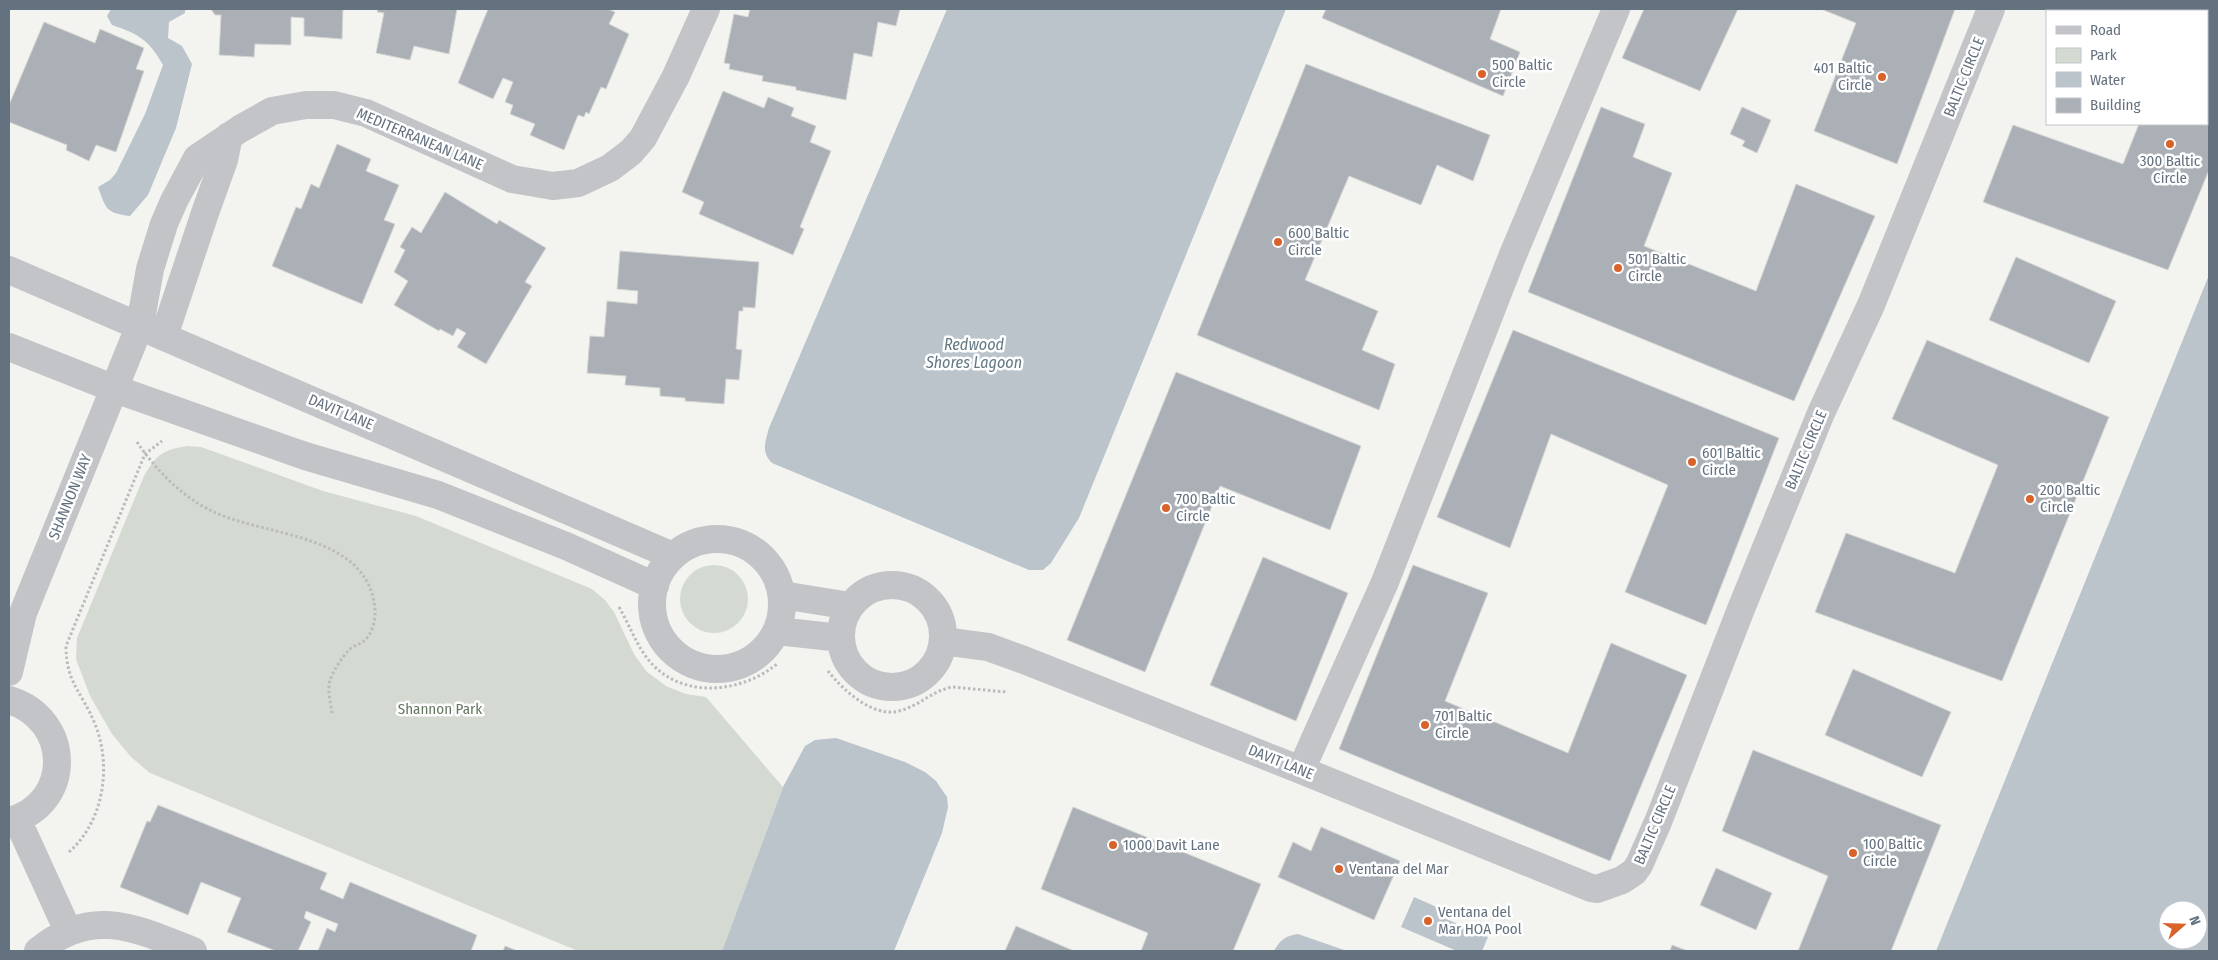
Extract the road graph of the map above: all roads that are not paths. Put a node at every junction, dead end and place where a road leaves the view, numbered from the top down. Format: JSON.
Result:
{"nodes":[{"id":1,"x":706,"y":9,"type":"edge"},
{"id":2,"x":1616,"y":9,"type":"edge"},
{"id":3,"x":1991,"y":9,"type":"edge"},
{"id":4,"x":9,"y":270,"type":"edge"},
{"id":5,"x":152,"y":331,"type":"junction"},
{"id":6,"x":9,"y":347,"type":"edge"},
{"id":7,"x":115,"y":390,"type":"junction"},
{"id":8,"x":673,"y":556,"type":"junction"},
{"id":9,"x":654,"y":586,"type":"junction"},
{"id":10,"x":782,"y":595,"type":"junction"},
{"id":11,"x":850,"y":606,"type":"junction"},
{"id":12,"x":777,"y":630,"type":"junction"},
{"id":13,"x":840,"y":638,"type":"junction"},
{"id":14,"x":943,"y":641,"type":"junction"},
{"id":15,"x":9,"y":672,"type":"edge"},
{"id":16,"x":9,"y":700,"type":"edge"},
{"id":17,"x":1302,"y":770,"type":"junction"},
{"id":18,"x":13,"y":820,"type":"edge"},
{"id":19,"x":1615,"y":883,"type":"joint"},
{"id":20,"x":68,"y":931,"type":"junction"},
{"id":21,"x":38,"y":951,"type":"edge"},
{"id":22,"x":193,"y":951,"type":"edge"}],
"edges":[{"from":1,"to":5,"type":"street","name":"MEDITERRANEAN LANE"},
{"from":2,"to":17,"type":"street"},
{"from":3,"to":19,"type":"street","name":"BALTIC CIRCLE"},
{"from":4,"to":5,"type":"street","name":"DAVIT LANE"},
{"from":5,"to":7,"type":"street","name":"SHANNON WAY"},
{"from":5,"to":8,"type":"street","name":"DAVIT LANE"},
{"from":6,"to":7,"type":"street"},
{"from":7,"to":9,"type":"street"},
{"from":7,"to":15,"type":"street","name":"SHANNON WAY"},
{"from":8,"to":9,"type":"street"},
{"from":8,"to":10,"type":"street"},
{"from":9,"to":12,"type":"street"},
{"from":10,"to":11,"type":"street"},
{"from":10,"to":12,"type":"street"},
{"from":11,"to":13,"type":"street"},
{"from":11,"to":14,"type":"street"},
{"from":12,"to":13,"type":"street"},
{"from":13,"to":14,"type":"street"},
{"from":14,"to":17,"type":"street","name":"DAVIT LANE"},
{"from":16,"to":18,"type":"street"},
{"from":17,"to":19,"type":"street","name":"DAVIT LANE"},
{"from":18,"to":20,"type":"street"},
{"from":20,"to":21,"type":"street"},
{"from":20,"to":22,"type":"street"}]}
